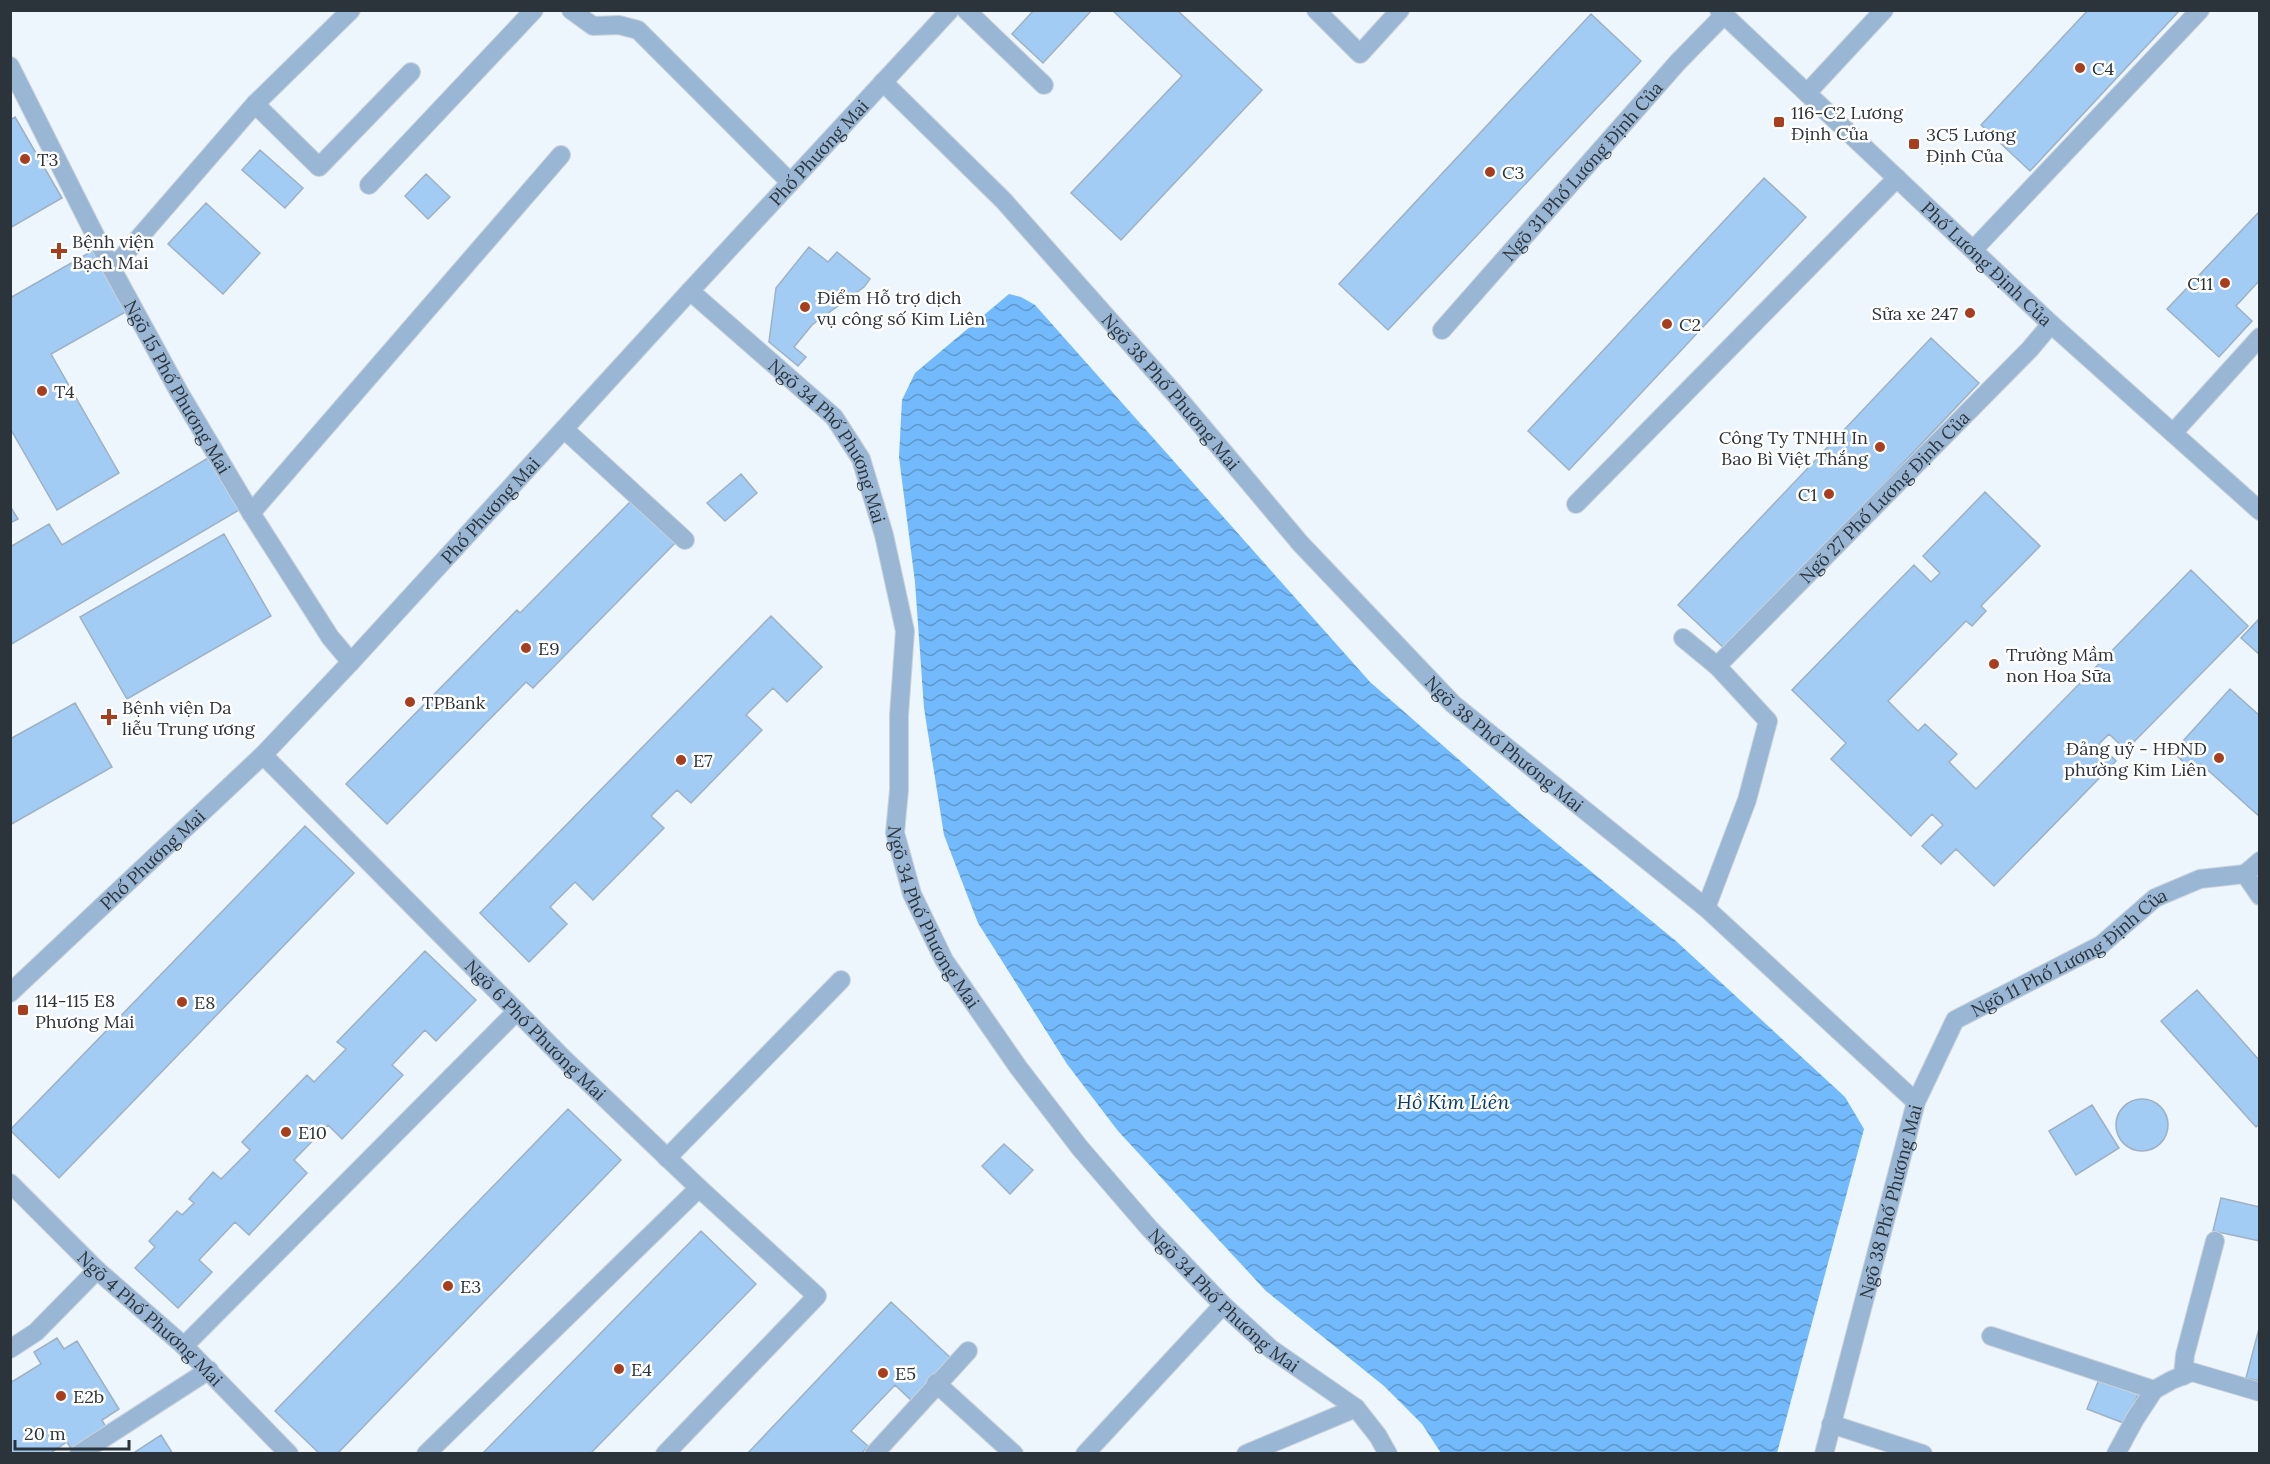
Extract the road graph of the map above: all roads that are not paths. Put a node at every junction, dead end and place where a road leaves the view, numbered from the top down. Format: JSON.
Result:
{"nodes":[{"id":1,"x":351,"y":10,"type":"edge"},
{"id":2,"x":534,"y":10,"type":"edge"},
{"id":3,"x":571,"y":10,"type":"edge"},
{"id":4,"x":605,"y":10,"type":"edge"},
{"id":5,"x":950,"y":10,"type":"edge"},
{"id":6,"x":966,"y":10,"type":"edge"},
{"id":7,"x":1316,"y":10,"type":"edge"},
{"id":8,"x":1400,"y":10,"type":"edge"},
{"id":9,"x":1884,"y":10,"type":"edge"},
{"id":10,"x":2200,"y":10,"type":"edge"},
{"id":11,"x":1722,"y":13,"type":"edge"},
{"id":12,"x":593,"y":26,"type":"junction"},
{"id":13,"x":10,"y":66,"type":"edge"},
{"id":14,"x":411,"y":72,"type":"dead end"},
{"id":15,"x":884,"y":82,"type":"junction"},
{"id":16,"x":1044,"y":85,"type":"dead end"},
{"id":17,"x":1807,"y":93,"type":"junction"},
{"id":18,"x":255,"y":104,"type":"junction"},
{"id":19,"x":561,"y":155,"type":"dead end"},
{"id":20,"x":1897,"y":178,"type":"junction"},
{"id":21,"x":790,"y":182,"type":"junction"},
{"id":22,"x":369,"y":185,"type":"dead end"},
{"id":23,"x":1974,"y":249,"type":"junction"},
{"id":24,"x":112,"y":269,"type":"junction"},
{"id":25,"x":690,"y":291,"type":"junction"},
{"id":26,"x":2051,"y":324,"type":"junction"},
{"id":27,"x":1442,"y":330,"type":"dead end"},
{"id":28,"x":2259,"y":337,"type":"edge"},
{"id":29,"x":564,"y":429,"type":"junction"},
{"id":30,"x":2173,"y":433,"type":"junction"},
{"id":31,"x":1576,"y":504,"type":"dead end"},
{"id":32,"x":2259,"y":511,"type":"edge"},
{"id":33,"x":251,"y":513,"type":"junction"},
{"id":34,"x":685,"y":540,"type":"dead end"},
{"id":35,"x":1683,"y":638,"type":"dead end"},
{"id":36,"x":351,"y":662,"type":"junction"},
{"id":37,"x":1717,"y":666,"type":"junction"},
{"id":38,"x":263,"y":755,"type":"junction"},
{"id":39,"x":2259,"y":861,"type":"edge"},
{"id":40,"x":2245,"y":874,"type":"junction"},
{"id":41,"x":2259,"y":896,"type":"edge"},
{"id":42,"x":1706,"y":908,"type":"junction"},
{"id":43,"x":841,"y":980,"type":"dead end"},
{"id":44,"x":10,"y":993,"type":"edge"},
{"id":45,"x":517,"y":1011,"type":"junction"},
{"id":46,"x":1916,"y":1102,"type":"junction"},
{"id":47,"x":667,"y":1158,"type":"junction"},
{"id":48,"x":10,"y":1183,"type":"edge"},
{"id":49,"x":699,"y":1188,"type":"junction"},
{"id":50,"x":2215,"y":1241,"type":"dead end"},
{"id":51,"x":97,"y":1270,"type":"junction"},
{"id":52,"x":1223,"y":1305,"type":"junction"},
{"id":53,"x":1991,"y":1336,"type":"dead end"},
{"id":54,"x":184,"y":1346,"type":"junction"},
{"id":55,"x":10,"y":1349,"type":"edge"},
{"id":56,"x":968,"y":1351,"type":"dead end"},
{"id":57,"x":209,"y":1370,"type":"junction"},
{"id":58,"x":2183,"y":1376,"type":"junction"},
{"id":59,"x":936,"y":1383,"type":"junction"},
{"id":60,"x":2154,"y":1390,"type":"junction"},
{"id":61,"x":2259,"y":1392,"type":"edge"},
{"id":62,"x":1356,"y":1408,"type":"junction"},
{"id":63,"x":1831,"y":1424,"type":"junction"},
{"id":64,"x":79,"y":1454,"type":"edge"},
{"id":65,"x":289,"y":1454,"type":"edge"},
{"id":66,"x":426,"y":1454,"type":"edge"},
{"id":67,"x":665,"y":1454,"type":"edge"},
{"id":68,"x":874,"y":1454,"type":"edge"},
{"id":69,"x":1014,"y":1454,"type":"edge"},
{"id":70,"x":1085,"y":1454,"type":"edge"},
{"id":71,"x":1246,"y":1454,"type":"edge"},
{"id":72,"x":1388,"y":1454,"type":"edge"},
{"id":73,"x":1824,"y":1454,"type":"edge"},
{"id":74,"x":1923,"y":1454,"type":"edge"},
{"id":75,"x":2116,"y":1454,"type":"edge"}],
"edges":[{"from":1,"to":18,"type":"street"},
{"from":2,"to":22,"type":"street"},
{"from":3,"to":12,"type":"street"},
{"from":4,"to":12,"type":"street"},
{"from":5,"to":15,"type":"street","name":"Phố Phương Mai"},
{"from":6,"to":16,"type":"street"},
{"from":7,"to":8,"type":"street"},
{"from":9,"to":17,"type":"street"},
{"from":10,"to":23,"type":"street"},
{"from":11,"to":17,"type":"street","name":"Phố Lương Định Của"},
{"from":11,"to":27,"type":"street","name":"Ngõ 31 Phố Lương Định Của"},
{"from":12,"to":21,"type":"street"},
{"from":13,"to":24,"type":"street","name":"Ngõ 15 Phố Phương Mai"},
{"from":14,"to":18,"type":"street"},
{"from":15,"to":21,"type":"street","name":"Phố Phương Mai"},
{"from":15,"to":42,"type":"street","name":"Ngõ 38 Phố Phương Mai"},
{"from":17,"to":20,"type":"street","name":"Phố Lương Định Của"},
{"from":18,"to":24,"type":"street"},
{"from":19,"to":33,"type":"street"},
{"from":20,"to":23,"type":"street","name":"Phố Lương Định Của"},
{"from":20,"to":31,"type":"street"},
{"from":21,"to":25,"type":"street","name":"Phố Phương Mai"},
{"from":23,"to":26,"type":"street","name":"Phố Lương Định Của"},
{"from":24,"to":33,"type":"street","name":"Ngõ 15 Phố Phương Mai"},
{"from":25,"to":29,"type":"street","name":"Phố Phương Mai"},
{"from":25,"to":52,"type":"street","name":"Ngõ 34 Phố Phương Mai"},
{"from":26,"to":30,"type":"street","name":"Phố Lương Định Của"},
{"from":26,"to":37,"type":"street","name":"Ngõ 27 Phố Lương Định Của"},
{"from":28,"to":30,"type":"street"},
{"from":29,"to":34,"type":"street"},
{"from":29,"to":36,"type":"street","name":"Phố Phương Mai"},
{"from":30,"to":32,"type":"street","name":"Phố Lương Định Của"},
{"from":33,"to":36,"type":"street","name":"Ngõ 15 Phố Phương Mai"},
{"from":35,"to":37,"type":"street"},
{"from":36,"to":38,"type":"street","name":"Phố Phương Mai"},
{"from":37,"to":42,"type":"street"},
{"from":38,"to":44,"type":"street","name":"Phố Phương Mai"},
{"from":38,"to":45,"type":"street","name":"Ngõ 6 Phố Phương Mai"},
{"from":39,"to":40,"type":"street"},
{"from":40,"to":41,"type":"street"},
{"from":40,"to":46,"type":"street","name":"Ngõ 11 Phố Lương Định Của"},
{"from":42,"to":46,"type":"street","name":"Ngõ 38 Phố Phương Mai"},
{"from":43,"to":47,"type":"street"},
{"from":45,"to":47,"type":"street","name":"Ngõ 6 Phố Phương Mai"},
{"from":45,"to":54,"type":"street"},
{"from":46,"to":63,"type":"street","name":"Ngõ 38 Phố Phương Mai"},
{"from":47,"to":49,"type":"street","name":"Ngõ 6 Phố Phương Mai"},
{"from":48,"to":51,"type":"street","name":"Ngõ 4 Phố Phương Mai"},
{"from":49,"to":66,"type":"street"},
{"from":49,"to":67,"type":"street","name":"Ngõ 6 Phố Phương Mai"},
{"from":50,"to":58,"type":"street"},
{"from":51,"to":54,"type":"street","name":"Ngõ 4 Phố Phương Mai"},
{"from":51,"to":55,"type":"street"},
{"from":52,"to":62,"type":"street","name":"Ngõ 34 Phố Phương Mai"},
{"from":52,"to":70,"type":"street"},
{"from":53,"to":60,"type":"street"},
{"from":54,"to":57,"type":"street","name":"Ngõ 4 Phố Phương Mai"},
{"from":56,"to":59,"type":"street"},
{"from":57,"to":64,"type":"street"},
{"from":57,"to":65,"type":"street","name":"Ngõ 4 Phố Phương Mai"},
{"from":58,"to":60,"type":"street"},
{"from":58,"to":61,"type":"street"},
{"from":59,"to":68,"type":"street"},
{"from":59,"to":69,"type":"street"},
{"from":60,"to":75,"type":"street"},
{"from":62,"to":71,"type":"street"},
{"from":62,"to":72,"type":"street","name":"Ngõ 34 Phố Phương Mai"},
{"from":63,"to":73,"type":"street","name":"Ngõ 38 Phố Phương Mai"},
{"from":63,"to":74,"type":"street"}]}
